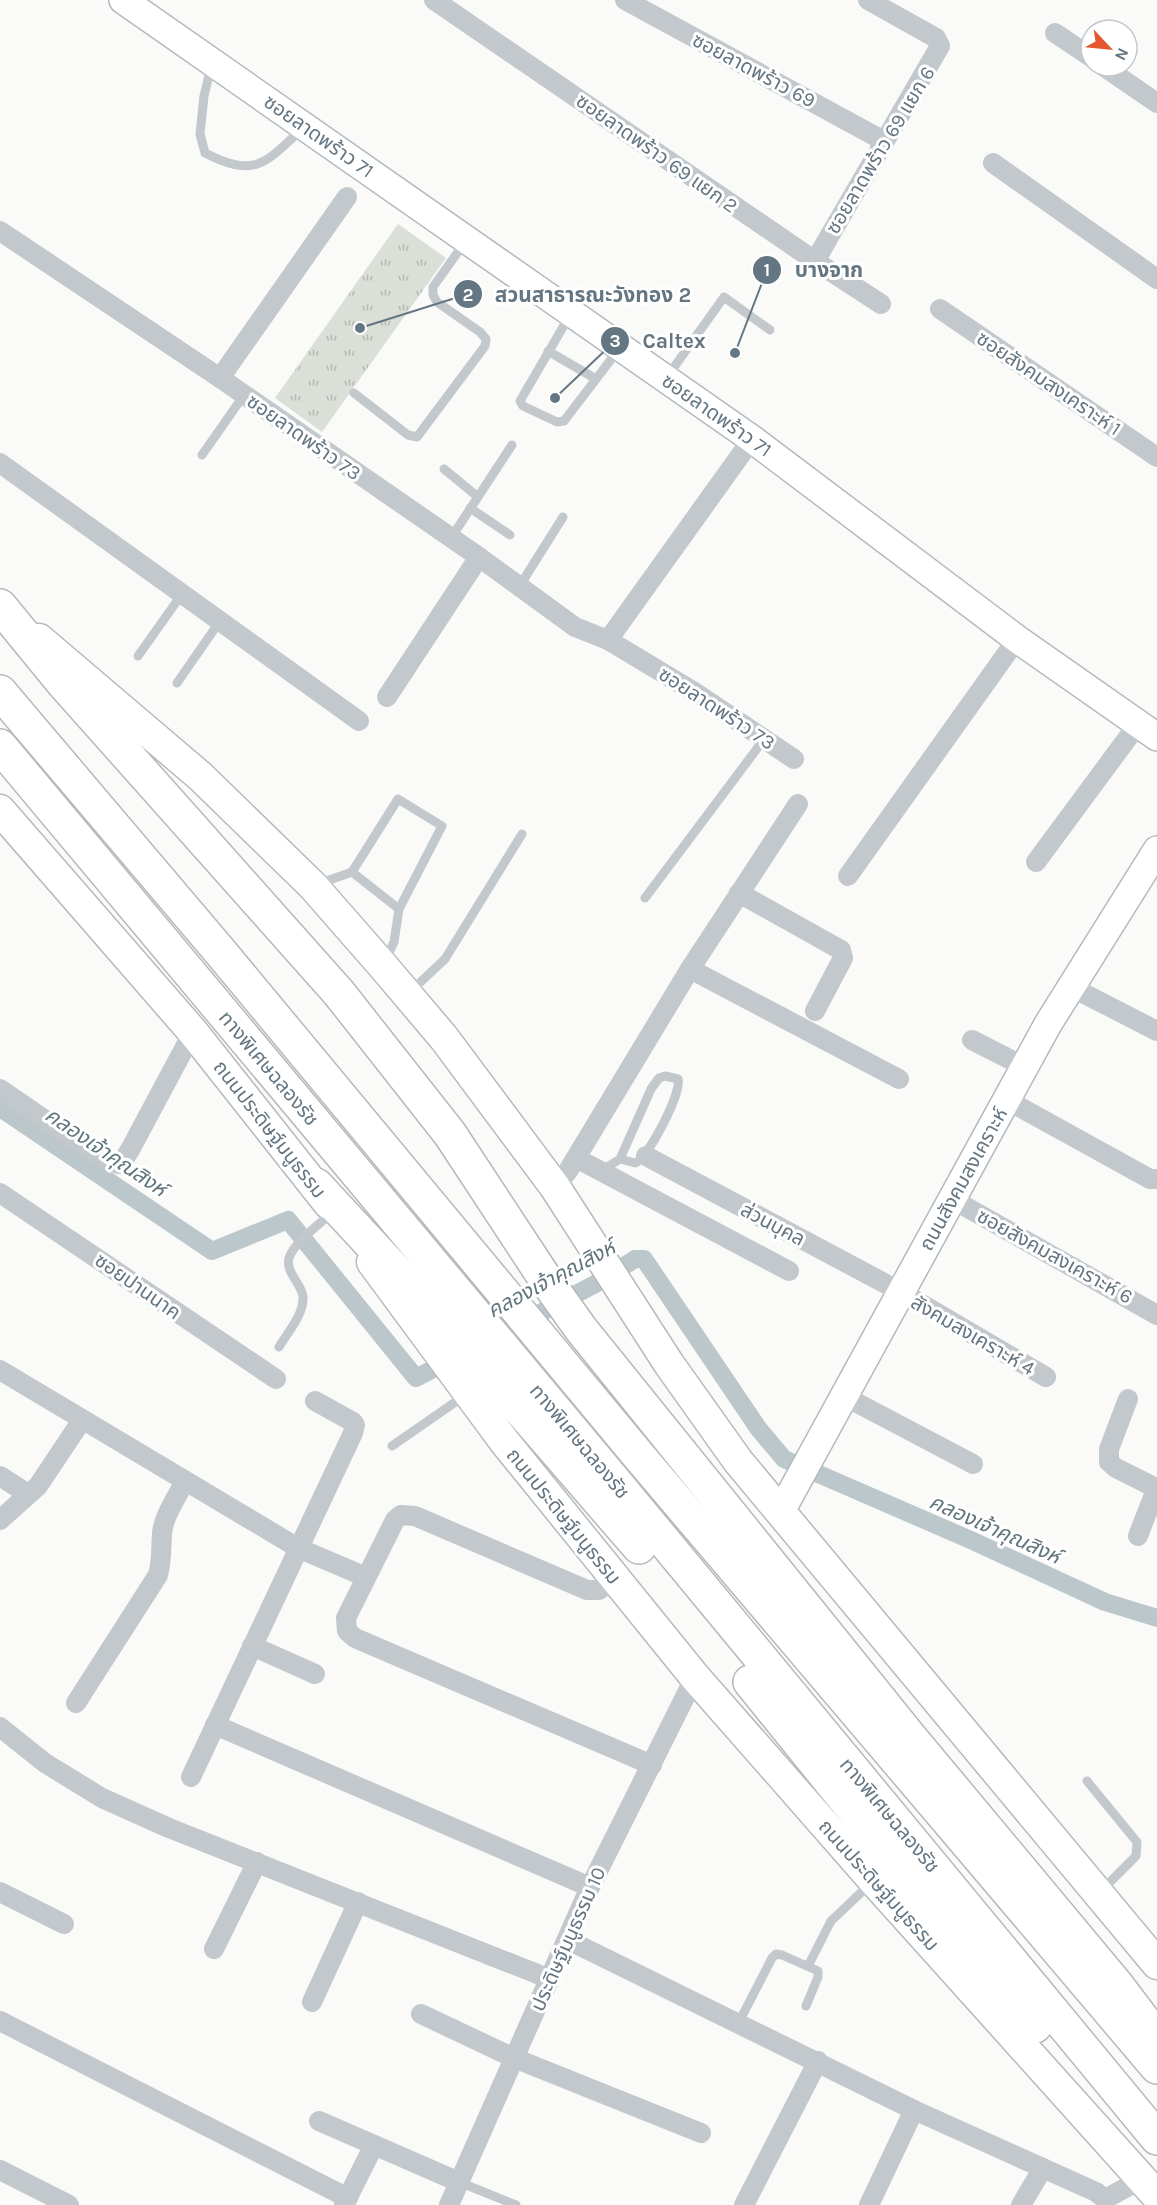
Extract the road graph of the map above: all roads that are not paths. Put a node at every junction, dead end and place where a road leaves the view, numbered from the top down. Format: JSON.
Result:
{"nodes":[{"id":1,"x":123,"y":0,"type":"edge"},
{"id":2,"x":435,"y":0,"type":"edge"},
{"id":3,"x":625,"y":0,"type":"edge"},
{"id":4,"x":868,"y":0,"type":"edge"},
{"id":5,"x":1055,"y":33,"type":"dead end"},
{"id":6,"x":1079,"y":49,"type":"edge"},
{"id":7,"x":212,"y":62,"type":"junction"},
{"id":8,"x":1121,"y":78,"type":"edge"},
{"id":9,"x":1157,"y":103,"type":"edge"},
{"id":10,"x":305,"y":126,"type":"junction"},
{"id":11,"x":884,"y":141,"type":"junction"},
{"id":12,"x":993,"y":163,"type":"dead end"},
{"id":13,"x":347,"y":197,"type":"dead end"},
{"id":14,"x":0,"y":231,"type":"edge"},
{"id":15,"x":467,"y":240,"type":"junction"},
{"id":16,"x":814,"y":261,"type":"junction"},
{"id":17,"x":1157,"y":279,"type":"edge"},
{"id":18,"x":881,"y":304,"type":"dead end"},
{"id":19,"x":940,"y":309,"type":"dead end"},
{"id":20,"x":572,"y":313,"type":"junction"},
{"id":21,"x":771,"y":330,"type":"dead end"},
{"id":22,"x":621,"y":348,"type":"junction"},
{"id":23,"x":548,"y":351,"type":"junction"},
{"id":24,"x":220,"y":378,"type":"junction"},
{"id":25,"x":665,"y":379,"type":"junction"},
{"id":26,"x":596,"y":380,"type":"junction"},
{"id":27,"x":354,"y":393,"type":"dead end"},
{"id":28,"x":244,"y":395,"type":"junction"},
{"id":29,"x":752,"y":439,"type":"junction"},
{"id":30,"x":512,"y":445,"type":"dead end"},
{"id":31,"x":202,"y":455,"type":"dead end"},
{"id":32,"x":1157,"y":457,"type":"edge"},
{"id":33,"x":0,"y":463,"type":"edge"},
{"id":34,"x":444,"y":469,"type":"dead end"},
{"id":35,"x":478,"y":497,"type":"junction"},
{"id":36,"x":470,"y":508,"type":"junction"},
{"id":37,"x":563,"y":517,"type":"dead end"},
{"id":38,"x":510,"y":535,"type":"dead end"},
{"id":39,"x":451,"y":538,"type":"junction"},
{"id":40,"x":479,"y":557,"type":"junction"},
{"id":41,"x":519,"y":587,"type":"junction"},
{"id":42,"x":182,"y":594,"type":"junction"},
{"id":43,"x":0,"y":606,"type":"edge"},
{"id":44,"x":220,"y":621,"type":"junction"},
{"id":45,"x":1017,"y":639,"type":"junction"},
{"id":46,"x":608,"y":640,"type":"junction"},
{"id":47,"x":138,"y":656,"type":"dead end"},
{"id":48,"x":177,"y":683,"type":"dead end"},
{"id":49,"x":0,"y":692,"type":"edge"},
{"id":50,"x":387,"y":697,"type":"dead end"},
{"id":51,"x":359,"y":721,"type":"dead end"},
{"id":52,"x":1148,"y":731,"type":"edge"},
{"id":53,"x":765,"y":738,"type":"junction"},
{"id":54,"x":0,"y":746,"type":"edge"},
{"id":55,"x":794,"y":759,"type":"dead end"},
{"id":56,"x":798,"y":804,"type":"dead end"},
{"id":57,"x":0,"y":810,"type":"edge"},
{"id":58,"x":522,"y":834,"type":"dead end"},
{"id":59,"x":1154,"y":861,"type":"edge"},
{"id":60,"x":1036,"y":862,"type":"dead end"},
{"id":61,"x":352,"y":872,"type":"junction"},
{"id":62,"x":848,"y":876,"type":"dead end"},
{"id":63,"x":313,"y":886,"type":"junction"},
{"id":64,"x":739,"y":893,"type":"junction"},
{"id":65,"x":645,"y":898,"type":"dead end"},
{"id":66,"x":399,"y":909,"type":"junction"},
{"id":67,"x":383,"y":966,"type":"junction"},
{"id":68,"x":690,"y":969,"type":"junction"},
{"id":69,"x":1071,"y":987,"type":"junction"},
{"id":70,"x":407,"y":995,"type":"junction"},
{"id":71,"x":815,"y":1011,"type":"dead end"},
{"id":72,"x":1157,"y":1031,"type":"edge"},
{"id":73,"x":193,"y":1032,"type":"junction"},
{"id":74,"x":972,"y":1040,"type":"dead end"},
{"id":75,"x":1024,"y":1067,"type":"junction"},
{"id":76,"x":899,"y":1079,"type":"dead end"},
{"id":77,"x":0,"y":1089,"type":"edge"},
{"id":78,"x":1007,"y":1100,"type":"junction"},
{"id":79,"x":645,"y":1156,"type":"junction"},
{"id":80,"x":576,"y":1158,"type":"junction"},
{"id":81,"x":620,"y":1159,"type":"junction"},
{"id":82,"x":601,"y":1171,"type":"junction"},
{"id":83,"x":1157,"y":1179,"type":"edge"},
{"id":84,"x":555,"y":1187,"type":"junction"},
{"id":85,"x":0,"y":1193,"type":"edge"},
{"id":86,"x":325,"y":1198,"type":"junction"},
{"id":87,"x":952,"y":1198,"type":"junction"},
{"id":88,"x":789,"y":1271,"type":"dead end"},
{"id":89,"x":901,"y":1292,"type":"junction"},
{"id":90,"x":1157,"y":1315,"type":"edge"},
{"id":91,"x":279,"y":1347,"type":"dead end"},
{"id":92,"x":0,"y":1370,"type":"edge"},
{"id":93,"x":454,"y":1372,"type":"junction"},
{"id":94,"x":1046,"y":1377,"type":"dead end"},
{"id":95,"x":276,"y":1379,"type":"dead end"},
{"id":96,"x":844,"y":1396,"type":"junction"},
{"id":97,"x":1128,"y":1399,"type":"dead end"},
{"id":98,"x":315,"y":1401,"type":"dead end"},
{"id":99,"x":82,"y":1420,"type":"junction"},
{"id":100,"x":392,"y":1446,"type":"dead end"},
{"id":101,"x":974,"y":1464,"type":"dead end"},
{"id":102,"x":0,"y":1476,"type":"edge"},
{"id":103,"x":185,"y":1480,"type":"junction"},
{"id":104,"x":1157,"y":1488,"type":"edge"},
{"id":105,"x":28,"y":1494,"type":"junction"},
{"id":106,"x":780,"y":1513,"type":"junction"},
{"id":107,"x":0,"y":1520,"type":"edge"},
{"id":108,"x":1138,"y":1536,"type":"dead end"},
{"id":109,"x":298,"y":1548,"type":"junction"},
{"id":110,"x":366,"y":1578,"type":"junction"},
{"id":111,"x":614,"y":1579,"type":"junction"},
{"id":112,"x":252,"y":1646,"type":"junction"},
{"id":113,"x":315,"y":1674,"type":"dead end"},
{"id":114,"x":695,"y":1677,"type":"junction"},
{"id":115,"x":76,"y":1703,"type":"dead end"},
{"id":116,"x":215,"y":1725,"type":"junction"},
{"id":117,"x":0,"y":1726,"type":"edge"},
{"id":118,"x":652,"y":1766,"type":"junction"},
{"id":119,"x":191,"y":1777,"type":"dead end"},
{"id":120,"x":1087,"y":1781,"type":"dead end"},
{"id":121,"x":257,"y":1862,"type":"junction"},
{"id":122,"x":874,"y":1881,"type":"junction"},
{"id":123,"x":590,"y":1887,"type":"junction"},
{"id":124,"x":0,"y":1892,"type":"edge"},
{"id":125,"x":1098,"y":1893,"type":"junction"},
{"id":126,"x":358,"y":1902,"type":"junction"},
{"id":127,"x":64,"y":1924,"type":"dead end"},
{"id":128,"x":568,"y":1940,"type":"junction"},
{"id":129,"x":214,"y":1949,"type":"dead end"},
{"id":130,"x":1157,"y":1964,"type":"edge"},
{"id":131,"x":808,"y":1966,"type":"junction"},
{"id":132,"x":550,"y":1979,"type":"junction"},
{"id":133,"x":312,"y":2002,"type":"dead end"},
{"id":134,"x":806,"y":2006,"type":"dead end"},
{"id":135,"x":421,"y":2014,"type":"dead end"},
{"id":136,"x":0,"y":2021,"type":"edge"},
{"id":137,"x":739,"y":2022,"type":"junction"},
{"id":138,"x":1157,"y":2038,"type":"edge"},
{"id":139,"x":514,"y":2058,"type":"junction"},
{"id":140,"x":818,"y":2061,"type":"junction"},
{"id":141,"x":1157,"y":2067,"type":"edge"},
{"id":142,"x":914,"y":2110,"type":"junction"},
{"id":143,"x":319,"y":2121,"type":"dead end"},
{"id":144,"x":701,"y":2133,"type":"dead end"},
{"id":145,"x":1157,"y":2139,"type":"edge"},
{"id":146,"x":374,"y":2145,"type":"junction"},
{"id":147,"x":1157,"y":2147,"type":"edge"},
{"id":148,"x":1043,"y":2168,"type":"junction"},
{"id":149,"x":0,"y":2170,"type":"edge"},
{"id":150,"x":459,"y":2182,"type":"junction"},
{"id":151,"x":1149,"y":2188,"type":"edge"},
{"id":152,"x":346,"y":2202,"type":"edge"},
{"id":153,"x":1104,"y":2202,"type":"edge"},
{"id":154,"x":69,"y":2205,"type":"edge"},
{"id":155,"x":449,"y":2205,"type":"edge"},
{"id":156,"x":516,"y":2205,"type":"edge"},
{"id":157,"x":744,"y":2205,"type":"edge"},
{"id":158,"x":868,"y":2205,"type":"edge"},
{"id":159,"x":1021,"y":2205,"type":"edge"}],
"edges":[{"from":1,"to":7,"type":"street","name":"ซอยลาดพร้าว 71"},
{"from":2,"to":16,"type":"street","name":"ซอยลาดพร้าว 69 แยก 2"},
{"from":3,"to":11,"type":"street","name":"ซอยลาดพร้าว 69"},
{"from":4,"to":11,"type":"street","name":"ซอยลาดพร้าว 69 แยก 6"},
{"from":5,"to":6,"type":"street"},
{"from":7,"to":10,"type":"street","name":"ซอยลาดพร้าว 71"},
{"from":7,"to":10,"type":"lane"},
{"from":8,"to":9,"type":"street"},
{"from":10,"to":15,"type":"street","name":"ซอยลาดพร้าว 71"},
{"from":11,"to":16,"type":"street","name":"ซอยลาดพร้าว 69 แยก 6"},
{"from":12,"to":17,"type":"street"},
{"from":13,"to":24,"type":"street"},
{"from":14,"to":24,"type":"street","name":"ซอยลาดพร้าว 73"},
{"from":15,"to":20,"type":"street","name":"ซอยลาดพร้าว 71"},
{"from":15,"to":27,"type":"lane"},
{"from":16,"to":18,"type":"street","name":"ซอยลาดพร้าว 69 แยก 2"},
{"from":19,"to":32,"type":"street","name":"ซอยสังคมสงเคราะห์ 1"},
{"from":20,"to":22,"type":"street","name":"ซอยลาดพร้าว 71"},
{"from":20,"to":23,"type":"lane"},
{"from":21,"to":25,"type":"lane"},
{"from":22,"to":25,"type":"street","name":"ซอยลาดพร้าว 71"},
{"from":22,"to":26,"type":"lane"},
{"from":23,"to":26,"type":"lane"},
{"from":23,"to":26,"type":"lane"},
{"from":24,"to":28,"type":"street","name":"ซอยลาดพร้าว 73"},
{"from":25,"to":29,"type":"street","name":"ซอยลาดพร้าว 71"},
{"from":28,"to":31,"type":"lane"},
{"from":28,"to":39,"type":"street","name":"ซอยลาดพร้าว 73"},
{"from":29,"to":45,"type":"street","name":"ซอยลาดพร้าว 71"},
{"from":29,"to":46,"type":"street"},
{"from":30,"to":35,"type":"lane"},
{"from":33,"to":42,"type":"street"},
{"from":34,"to":35,"type":"lane"},
{"from":35,"to":36,"type":"lane"},
{"from":36,"to":38,"type":"lane"},
{"from":36,"to":39,"type":"lane"},
{"from":37,"to":41,"type":"lane"},
{"from":39,"to":40,"type":"street","name":"ซอยลาดพร้าว 73"},
{"from":40,"to":41,"type":"street","name":"ซอยลาดพร้าว 73"},
{"from":40,"to":50,"type":"street"},
{"from":41,"to":46,"type":"street","name":"ซอยลาดพร้าว 73"},
{"from":42,"to":44,"type":"street"},
{"from":42,"to":47,"type":"lane"},
{"from":43,"to":63,"type":"main road"},
{"from":43,"to":138,"type":"highway"},
{"from":44,"to":48,"type":"lane"},
{"from":44,"to":51,"type":"street"},
{"from":45,"to":52,"type":"street","name":"ซอยลาดพร้าว 71"},
{"from":45,"to":62,"type":"street"},
{"from":46,"to":53,"type":"street","name":"ซอยลาดพร้าว 73"},
{"from":49,"to":141,"type":"highway","name":"ทางพิเศษฉลองรัช"},
{"from":52,"to":60,"type":"street"},
{"from":53,"to":55,"type":"street","name":"ซอยลาดพร้าว 73"},
{"from":53,"to":65,"type":"lane"},
{"from":54,"to":145,"type":"highway","name":"ทางพิเศษฉลองรัช"},
{"from":56,"to":64,"type":"street"},
{"from":57,"to":73,"type":"main road","name":"ถนนประดิษฐ์มนูธรรม"},
{"from":58,"to":70,"type":"lane"},
{"from":59,"to":69,"type":"street","name":"ถนนสังคมสงเคราะห์"},
{"from":61,"to":63,"type":"lane"},
{"from":61,"to":66,"type":"lane"},
{"from":61,"to":66,"type":"lane"},
{"from":63,"to":67,"type":"main road"},
{"from":64,"to":68,"type":"street"},
{"from":64,"to":71,"type":"street"},
{"from":66,"to":67,"type":"lane"},
{"from":67,"to":70,"type":"main road"},
{"from":68,"to":76,"type":"street"},
{"from":68,"to":80,"type":"street"},
{"from":69,"to":72,"type":"street"},
{"from":69,"to":75,"type":"street","name":"ถนนสังคมสงเคราะห์"},
{"from":70,"to":84,"type":"main road"},
{"from":73,"to":77,"type":"street"},
{"from":73,"to":86,"type":"main road","name":"ถนนประดิษฐ์มนูธรรม"},
{"from":74,"to":75,"type":"street"},
{"from":75,"to":78,"type":"street","name":"ถนนสังคมสงเคราะห์"},
{"from":78,"to":83,"type":"street"},
{"from":78,"to":87,"type":"street","name":"ถนนสังคมสงเคราะห์"},
{"from":79,"to":81,"type":"lane"},
{"from":79,"to":81,"type":"lane"},
{"from":79,"to":89,"type":"street","name":"ส่วนบุคล"},
{"from":80,"to":82,"type":"street"},
{"from":80,"to":84,"type":"street"},
{"from":81,"to":82,"type":"lane"},
{"from":82,"to":88,"type":"street"},
{"from":84,"to":106,"type":"main road"},
{"from":85,"to":95,"type":"street","name":"ซอยปานนาค"},
{"from":86,"to":91,"type":"lane"},
{"from":86,"to":93,"type":"highway"},
{"from":87,"to":89,"type":"street","name":"ถนนสังคมสงเคราะห์"},
{"from":87,"to":90,"type":"street","name":"ซอยสังคมสงเคราะห์ 6"},
{"from":89,"to":94,"type":"street","name":"สังคมสงเคราะห์ 4"},
{"from":89,"to":96,"type":"street","name":"ถนนสังคมสงเคราะห์"},
{"from":92,"to":99,"type":"street"},
{"from":93,"to":100,"type":"lane"},
{"from":93,"to":111,"type":"main road","name":"ถนนประดิษฐ์มนูธรรม"},
{"from":93,"to":147,"type":"highway"},
{"from":96,"to":101,"type":"street"},
{"from":96,"to":106,"type":"street","name":"ถนนสังคมสงเคราะห์"},
{"from":97,"to":104,"type":"street"},
{"from":98,"to":109,"type":"street"},
{"from":99,"to":103,"type":"street"},
{"from":99,"to":105,"type":"street"},
{"from":102,"to":105,"type":"street"},
{"from":103,"to":109,"type":"street"},
{"from":103,"to":115,"type":"street"},
{"from":104,"to":108,"type":"street"},
{"from":105,"to":107,"type":"street"},
{"from":106,"to":125,"type":"main road"},
{"from":109,"to":110,"type":"street"},
{"from":109,"to":112,"type":"street"},
{"from":110,"to":111,"type":"street"},
{"from":110,"to":118,"type":"street"},
{"from":111,"to":114,"type":"main road","name":"ถนนประดิษฐ์มนูธรรม"},
{"from":112,"to":113,"type":"street"},
{"from":112,"to":116,"type":"street"},
{"from":114,"to":118,"type":"street","name":"ประดิษฐ์มนูธรรม 10"},
{"from":114,"to":122,"type":"main road","name":"ถนนประดิษฐ์มนูธรรม"},
{"from":116,"to":119,"type":"street"},
{"from":116,"to":123,"type":"street"},
{"from":117,"to":121,"type":"street"},
{"from":118,"to":123,"type":"street","name":"ประดิษฐ์มนูธรรม 10"},
{"from":120,"to":125,"type":"lane"},
{"from":121,"to":126,"type":"street"},
{"from":121,"to":129,"type":"street"},
{"from":122,"to":131,"type":"lane"},
{"from":122,"to":151,"type":"main road","name":"ถนนประดิษฐ์มนูธรรม"},
{"from":123,"to":128,"type":"street","name":"ประดิษฐ์มนูธรรม 10"},
{"from":124,"to":127,"type":"street"},
{"from":125,"to":130,"type":"main road"},
{"from":126,"to":132,"type":"street"},
{"from":126,"to":133,"type":"street"},
{"from":128,"to":132,"type":"street","name":"ประดิษฐ์มนูธรรม 10"},
{"from":128,"to":137,"type":"street"},
{"from":131,"to":134,"type":"lane"},
{"from":131,"to":137,"type":"lane"},
{"from":132,"to":139,"type":"street","name":"ประดิษฐ์มนูธรรม 10"},
{"from":135,"to":139,"type":"street"},
{"from":136,"to":152,"type":"street"},
{"from":137,"to":140,"type":"street"},
{"from":139,"to":144,"type":"street"},
{"from":139,"to":150,"type":"street","name":"ประดิษฐ์มนูธรรม 10"},
{"from":140,"to":142,"type":"street"},
{"from":140,"to":157,"type":"street"},
{"from":142,"to":148,"type":"street"},
{"from":142,"to":158,"type":"street"},
{"from":143,"to":146,"type":"street"},
{"from":146,"to":150,"type":"street"},
{"from":146,"to":152,"type":"street"},
{"from":148,"to":153,"type":"street"},
{"from":148,"to":159,"type":"street"},
{"from":149,"to":154,"type":"street"},
{"from":150,"to":155,"type":"street","name":"ประดิษฐ์มนูธรรม 10"},
{"from":150,"to":156,"type":"lane"},
{"from":151,"to":153,"type":"street"}]}
